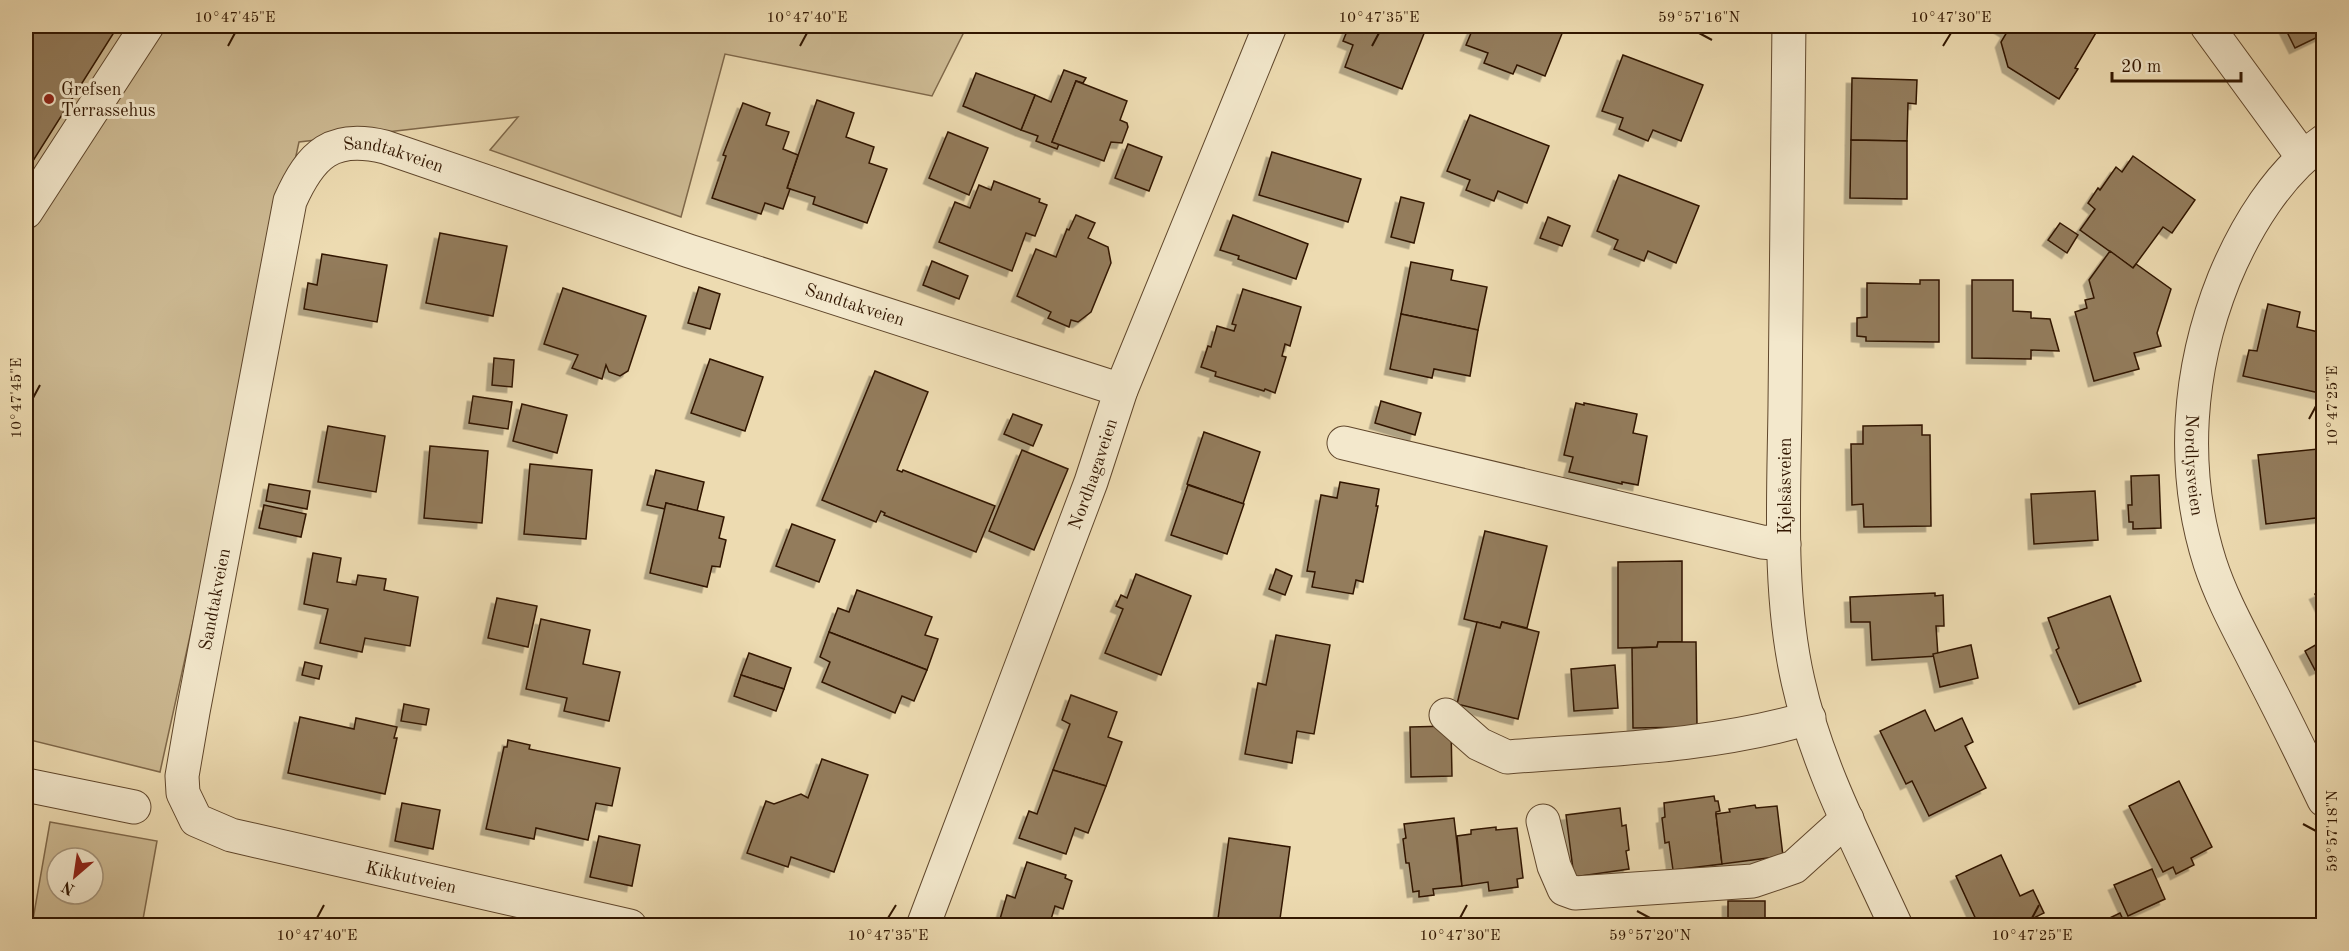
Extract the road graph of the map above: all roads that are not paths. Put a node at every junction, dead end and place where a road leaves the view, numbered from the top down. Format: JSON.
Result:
{"nodes":[{"id":1,"x":147,"y":26,"type":"edge"},
{"id":2,"x":1270,"y":26,"type":"edge"},
{"id":3,"x":1789,"y":26,"type":"edge"},
{"id":4,"x":2207,"y":26,"type":"edge"},
{"id":5,"x":2313,"y":149,"type":"edge"},
{"id":6,"x":26,"y":212,"type":"edge"},
{"id":7,"x":1121,"y":390,"type":"junction"},
{"id":8,"x":1344,"y":443,"type":"dead end"},
{"id":9,"x":1784,"y":544,"type":"junction"},
{"id":10,"x":1446,"y":715,"type":"dead end"},
{"id":11,"x":1809,"y":718,"type":"junction"},
{"id":12,"x":26,"y":785,"type":"edge"},
{"id":13,"x":2324,"y":800,"type":"edge"},
{"id":14,"x":134,"y":807,"type":"dead end"},
{"id":15,"x":1847,"y":819,"type":"junction"},
{"id":16,"x":196,"y":820,"type":"joint"},
{"id":17,"x":1543,"y":821,"type":"dead end"},
{"id":18,"x":630,"y":926,"type":"edge"},
{"id":19,"x":922,"y":926,"type":"edge"},
{"id":20,"x":1896,"y":926,"type":"edge"}],
"edges":[{"from":1,"to":6,"type":"street"},
{"from":2,"to":7,"type":"street","name":"Nordhagaveien"},
{"from":3,"to":9,"type":"street","name":"Kjelsåsveien"},
{"from":4,"to":5,"type":"street"},
{"from":5,"to":13,"type":"street","name":"Nordlysveien"},
{"from":7,"to":16,"type":"street","name":"Sandtakveien"},
{"from":7,"to":19,"type":"street","name":"Nordhagaveien"},
{"from":8,"to":9,"type":"street"},
{"from":9,"to":11,"type":"street","name":"Kjelsåsveien"},
{"from":10,"to":11,"type":"street"},
{"from":11,"to":15,"type":"street","name":"Kjelsåsveien"},
{"from":12,"to":14,"type":"street"},
{"from":15,"to":17,"type":"street"},
{"from":15,"to":20,"type":"street","name":"Kjelsåsveien"},
{"from":16,"to":18,"type":"street","name":"Kikkutveien"}]}
